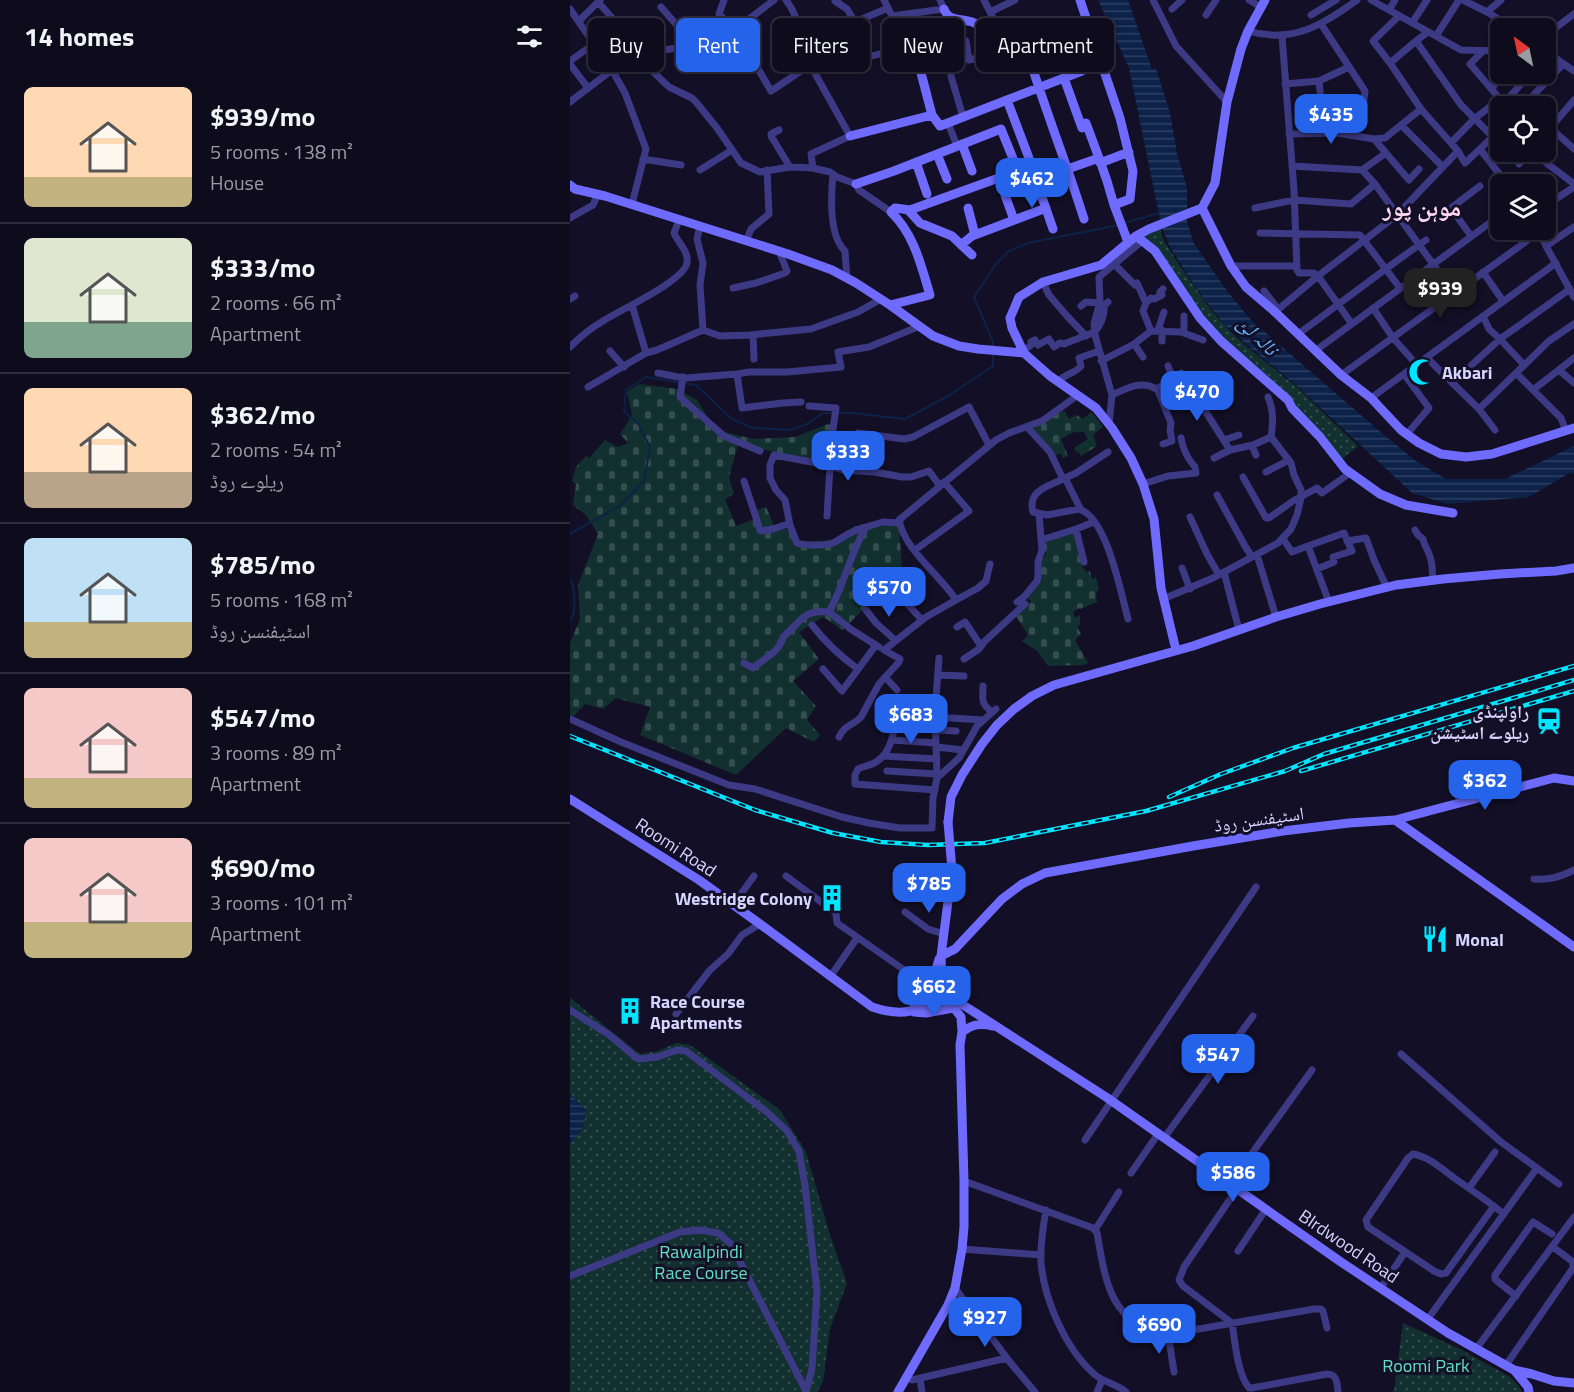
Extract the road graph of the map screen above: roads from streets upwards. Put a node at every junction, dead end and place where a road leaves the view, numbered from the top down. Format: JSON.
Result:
{"nodes":[{"id":1,"x":724,"y":0,"type":"edge"},
{"id":2,"x":774,"y":0,"type":"edge"},
{"id":3,"x":788,"y":0,"type":"edge"},
{"id":4,"x":838,"y":0,"type":"edge"},
{"id":5,"x":884,"y":0,"type":"edge"},
{"id":6,"x":984,"y":0,"type":"edge"},
{"id":7,"x":1015,"y":0,"type":"edge"},
{"id":8,"x":1080,"y":0,"type":"edge"},
{"id":9,"x":1153,"y":0,"type":"edge"},
{"id":10,"x":1182,"y":0,"type":"edge"},
{"id":11,"x":1216,"y":0,"type":"edge"},
{"id":12,"x":1250,"y":0,"type":"edge"},
{"id":13,"x":1336,"y":0,"type":"edge"},
{"id":14,"x":1357,"y":0,"type":"edge"},
{"id":15,"x":1371,"y":0,"type":"edge"},
{"id":16,"x":1395,"y":0,"type":"edge"},
{"id":17,"x":1427,"y":0,"type":"edge"},
{"id":18,"x":1461,"y":0,"type":"edge"},
{"id":19,"x":1501,"y":0,"type":"edge"},
{"id":20,"x":599,"y":1,"type":"edge"},
{"id":21,"x":942,"y":4,"type":"edge"},
{"id":22,"x":1263,"y":4,"type":"edge"},
{"id":23,"x":661,"y":7,"type":"dead end"},
{"id":24,"x":888,"y":8,"type":"junction"},
{"id":25,"x":570,"y":9,"type":"edge"},
{"id":26,"x":1172,"y":9,"type":"dead end"},
{"id":27,"x":1389,"y":10,"type":"junction"},
{"id":28,"x":990,"y":12,"type":"junction"},
{"id":29,"x":1487,"y":12,"type":"junction"},
{"id":30,"x":1574,"y":14,"type":"edge"},
{"id":31,"x":1206,"y":15,"type":"dead end"},
{"id":32,"x":1311,"y":15,"type":"dead end"},
{"id":33,"x":1399,"y":16,"type":"junction"},
{"id":34,"x":613,"y":18,"type":"edge"},
{"id":35,"x":723,"y":18,"type":"edge"},
{"id":36,"x":750,"y":18,"type":"edge"},
{"id":37,"x":795,"y":18,"type":"edge"},
{"id":38,"x":853,"y":18,"type":"edge"},
{"id":39,"x":864,"y":18,"type":"edge"},
{"id":40,"x":993,"y":18,"type":"edge"},
{"id":41,"x":1086,"y":18,"type":"edge"},
{"id":42,"x":1497,"y":18,"type":"edge"},
{"id":43,"x":579,"y":21,"type":"junction"},
{"id":44,"x":976,"y":23,"type":"edge"},
{"id":45,"x":1412,"y":23,"type":"junction"},
{"id":46,"x":676,"y":24,"type":"edge"},
{"id":47,"x":1321,"y":24,"type":"junction"},
{"id":48,"x":1556,"y":28,"type":"edge"},
{"id":49,"x":1248,"y":31,"type":"junction"},
{"id":50,"x":1428,"y":32,"type":"junction"},
{"id":51,"x":588,"y":35,"type":"edge"},
{"id":52,"x":1282,"y":36,"type":"junction"},
{"id":53,"x":1436,"y":36,"type":"junction"},
{"id":54,"x":964,"y":40,"type":"edge"},
{"id":55,"x":1416,"y":41,"type":"junction"},
{"id":56,"x":588,"y":49,"type":"edge"},
{"id":57,"x":1483,"y":51,"type":"junction"},
{"id":58,"x":1490,"y":51,"type":"edge"},
{"id":59,"x":976,"y":58,"type":"edge"},
{"id":60,"x":1556,"y":60,"type":"edge"},
{"id":61,"x":570,"y":63,"type":"edge"},
{"id":62,"x":1390,"y":63,"type":"junction"},
{"id":63,"x":1563,"y":64,"type":"junction"},
{"id":64,"x":1349,"y":67,"type":"junction"},
{"id":65,"x":1574,"y":71,"type":"edge"},
{"id":66,"x":606,"y":72,"type":"edge"},
{"id":67,"x":613,"y":72,"type":"edge"},
{"id":68,"x":653,"y":72,"type":"edge"},
{"id":69,"x":760,"y":72,"type":"edge"},
{"id":70,"x":804,"y":72,"type":"edge"},
{"id":71,"x":813,"y":72,"type":"edge"},
{"id":72,"x":921,"y":72,"type":"edge"},
{"id":73,"x":1033,"y":72,"type":"edge"},
{"id":74,"x":1079,"y":72,"type":"edge"},
{"id":75,"x":1104,"y":72,"type":"edge"},
{"id":76,"x":951,"y":76,"type":"dead end"},
{"id":77,"x":1064,"y":78,"type":"junction"},
{"id":78,"x":1319,"y":81,"type":"junction"},
{"id":79,"x":1285,"y":84,"type":"junction"},
{"id":80,"x":1495,"y":84,"type":"edge"},
{"id":81,"x":1521,"y":84,"type":"edge"},
{"id":82,"x":588,"y":88,"type":"junction"},
{"id":83,"x":1038,"y":88,"type":"junction"},
{"id":84,"x":1492,"y":89,"type":"junction"},
{"id":85,"x":1498,"y":96,"type":"edge"},
{"id":86,"x":1510,"y":96,"type":"edge"},
{"id":87,"x":1534,"y":96,"type":"edge"},
{"id":88,"x":1007,"y":100,"type":"junction"},
{"id":89,"x":1574,"y":100,"type":"edge"},
{"id":90,"x":570,"y":102,"type":"edge"},
{"id":91,"x":1227,"y":102,"type":"junction"},
{"id":92,"x":1421,"y":109,"type":"junction"},
{"id":93,"x":1490,"y":110,"type":"edge"},
{"id":94,"x":1322,"y":113,"type":"junction"},
{"id":95,"x":932,"y":115,"type":"junction"},
{"id":96,"x":963,"y":117,"type":"junction"},
{"id":97,"x":1474,"y":119,"type":"junction"},
{"id":98,"x":1556,"y":119,"type":"edge"},
{"id":99,"x":948,"y":123,"type":"junction"},
{"id":100,"x":1401,"y":125,"type":"junction"},
{"id":101,"x":778,"y":130,"type":"dead end"},
{"id":102,"x":1490,"y":130,"type":"edge"},
{"id":103,"x":1325,"y":133,"type":"junction"},
{"id":104,"x":1289,"y":134,"type":"junction"},
{"id":105,"x":1556,"y":135,"type":"edge"},
{"id":106,"x":850,"y":136,"type":"junction"},
{"id":107,"x":1374,"y":139,"type":"junction"},
{"id":108,"x":1490,"y":141,"type":"edge"},
{"id":109,"x":1451,"y":143,"type":"junction"},
{"id":110,"x":960,"y":145,"type":"junction"},
{"id":111,"x":1480,"y":149,"type":"junction"},
{"id":112,"x":1574,"y":149,"type":"edge"},
{"id":113,"x":732,"y":150,"type":"junction"},
{"id":114,"x":1458,"y":151,"type":"junction"},
{"id":115,"x":1129,"y":152,"type":"junction"},
{"id":116,"x":1386,"y":153,"type":"junction"},
{"id":117,"x":937,"y":154,"type":"junction"},
{"id":118,"x":643,"y":159,"type":"junction"},
{"id":119,"x":1099,"y":160,"type":"junction"},
{"id":120,"x":916,"y":162,"type":"junction"},
{"id":121,"x":1544,"y":162,"type":"edge"},
{"id":122,"x":681,"y":165,"type":"dead end"},
{"id":123,"x":1032,"y":166,"type":"junction"},
{"id":124,"x":1292,"y":166,"type":"junction"},
{"id":125,"x":790,"y":167,"type":"junction"},
{"id":126,"x":1443,"y":167,"type":"junction"},
{"id":127,"x":813,"y":168,"type":"junction"},
{"id":128,"x":1068,"y":169,"type":"junction"},
{"id":129,"x":1419,"y":169,"type":"dead end"},
{"id":130,"x":699,"y":170,"type":"dead end"},
{"id":131,"x":767,"y":170,"type":"junction"},
{"id":132,"x":1362,"y":170,"type":"junction"},
{"id":133,"x":972,"y":171,"type":"dead end"},
{"id":134,"x":1018,"y":171,"type":"junction"},
{"id":135,"x":833,"y":174,"type":"junction"},
{"id":136,"x":1499,"y":174,"type":"edge"},
{"id":137,"x":947,"y":179,"type":"dead end"},
{"id":138,"x":1036,"y":180,"type":"junction"},
{"id":139,"x":856,"y":184,"type":"junction"},
{"id":140,"x":1375,"y":184,"type":"junction"},
{"id":141,"x":570,"y":185,"type":"edge"},
{"id":142,"x":1480,"y":186,"type":"dead end"},
{"id":143,"x":1574,"y":186,"type":"edge"},
{"id":144,"x":598,"y":194,"type":"junction"},
{"id":145,"x":927,"y":194,"type":"dead end"},
{"id":146,"x":1005,"y":195,"type":"dead end"},
{"id":147,"x":1556,"y":198,"type":"edge"},
{"id":148,"x":1294,"y":200,"type":"junction"},
{"id":149,"x":632,"y":204,"type":"junction"},
{"id":150,"x":968,"y":208,"type":"dead end"},
{"id":151,"x":1046,"y":208,"type":"junction"},
{"id":152,"x":1115,"y":208,"type":"junction"},
{"id":153,"x":1202,"y":208,"type":"junction"},
{"id":154,"x":1255,"y":208,"type":"dead end"},
{"id":155,"x":908,"y":210,"type":"junction"},
{"id":156,"x":891,"y":212,"type":"junction"},
{"id":157,"x":1397,"y":216,"type":"junction"},
{"id":158,"x":570,"y":218,"type":"edge"},
{"id":159,"x":1084,"y":219,"type":"dead end"},
{"id":160,"x":679,"y":220,"type":"junction"},
{"id":161,"x":1014,"y":220,"type":"junction"},
{"id":162,"x":1490,"y":223,"type":"edge"},
{"id":163,"x":700,"y":226,"type":"junction"},
{"id":164,"x":1574,"y":227,"type":"edge"},
{"id":165,"x":1053,"y":229,"type":"dead end"},
{"id":166,"x":1260,"y":232,"type":"dead end"},
{"id":167,"x":1296,"y":233,"type":"junction"},
{"id":168,"x":975,"y":235,"type":"junction"},
{"id":169,"x":1472,"y":236,"type":"junction"},
{"id":170,"x":1139,"y":238,"type":"junction"},
{"id":171,"x":1426,"y":240,"type":"dead end"},
{"id":172,"x":1527,"y":240,"type":"edge"},
{"id":173,"x":1543,"y":240,"type":"edge"},
{"id":174,"x":746,"y":241,"type":"junction"},
{"id":175,"x":1365,"y":241,"type":"junction"},
{"id":176,"x":1128,"y":242,"type":"junction"},
{"id":177,"x":961,"y":244,"type":"junction"},
{"id":178,"x":1419,"y":245,"type":"junction"},
{"id":179,"x":1546,"y":246,"type":"junction"},
{"id":180,"x":779,"y":252,"type":"junction"},
{"id":181,"x":972,"y":255,"type":"dead end"},
{"id":182,"x":1556,"y":263,"type":"junction"},
{"id":183,"x":1114,"y":264,"type":"junction"},
{"id":184,"x":1432,"y":264,"type":"junction"},
{"id":185,"x":1101,"y":265,"type":"junction"},
{"id":186,"x":1232,"y":266,"type":"junction"},
{"id":187,"x":1297,"y":266,"type":"junction"},
{"id":188,"x":1384,"y":269,"type":"junction"},
{"id":189,"x":1483,"y":272,"type":"junction"},
{"id":190,"x":1318,"y":276,"type":"junction"},
{"id":191,"x":1099,"y":277,"type":"junction"},
{"id":192,"x":847,"y":278,"type":"junction"},
{"id":193,"x":1043,"y":282,"type":"junction"},
{"id":194,"x":733,"y":288,"type":"dead end"},
{"id":195,"x":1400,"y":288,"type":"junction"},
{"id":196,"x":1163,"y":289,"type":"dead end"},
{"id":197,"x":1570,"y":289,"type":"junction"},
{"id":198,"x":1264,"y":291,"type":"dead end"},
{"id":199,"x":1455,"y":293,"type":"junction"},
{"id":200,"x":1574,"y":297,"type":"edge"},
{"id":201,"x":881,"y":299,"type":"junction"},
{"id":202,"x":1503,"y":301,"type":"junction"},
{"id":203,"x":1104,"y":303,"type":"junction"},
{"id":204,"x":1142,"y":304,"type":"junction"},
{"id":205,"x":632,"y":305,"type":"junction"},
{"id":206,"x":890,"y":305,"type":"junction"},
{"id":207,"x":1338,"y":305,"type":"junction"},
{"id":208,"x":1081,"y":306,"type":"dead end"},
{"id":209,"x":1373,"y":308,"type":"junction"},
{"id":210,"x":1277,"y":310,"type":"junction"},
{"id":211,"x":1164,"y":312,"type":"dead end"},
{"id":212,"x":1184,"y":316,"type":"dead end"},
{"id":213,"x":1483,"y":316,"type":"junction"},
{"id":214,"x":1352,"y":324,"type":"junction"},
{"id":215,"x":1574,"y":324,"type":"edge"},
{"id":216,"x":920,"y":326,"type":"junction"},
{"id":217,"x":703,"y":330,"type":"junction"},
{"id":218,"x":1157,"y":330,"type":"junction"},
{"id":219,"x":1298,"y":333,"type":"junction"},
{"id":220,"x":1095,"y":334,"type":"junction"},
{"id":221,"x":1185,"y":334,"type":"junction"},
{"id":222,"x":753,"y":335,"type":"junction"},
{"id":223,"x":1086,"y":336,"type":"junction"},
{"id":224,"x":1393,"y":338,"type":"junction"},
{"id":225,"x":1500,"y":339,"type":"junction"},
{"id":226,"x":1203,"y":340,"type":"dead end"},
{"id":227,"x":1162,"y":341,"type":"dead end"},
{"id":228,"x":1116,"y":342,"type":"dead end"},
{"id":229,"x":1134,"y":344,"type":"junction"},
{"id":230,"x":570,"y":347,"type":"edge"},
{"id":231,"x":610,"y":351,"type":"dead end"},
{"id":232,"x":1099,"y":351,"type":"junction"},
{"id":233,"x":1119,"y":351,"type":"junction"},
{"id":234,"x":1315,"y":351,"type":"junction"},
{"id":235,"x":1023,"y":352,"type":"junction"},
{"id":236,"x":646,"y":354,"type":"junction"},
{"id":237,"x":1143,"y":357,"type":"dead end"},
{"id":238,"x":1426,"y":358,"type":"junction"},
{"id":239,"x":1574,"y":358,"type":"edge"},
{"id":240,"x":754,"y":359,"type":"dead end"},
{"id":241,"x":1101,"y":361,"type":"junction"},
{"id":242,"x":1417,"y":364,"type":"junction"},
{"id":243,"x":1524,"y":365,"type":"junction"},
{"id":244,"x":1168,"y":366,"type":"dead end"},
{"id":245,"x":624,"y":367,"type":"junction"},
{"id":246,"x":1559,"y":370,"type":"junction"},
{"id":247,"x":657,"y":373,"type":"dead end"},
{"id":248,"x":1516,"y":373,"type":"junction"},
{"id":249,"x":737,"y":374,"type":"junction"},
{"id":250,"x":1404,"y":374,"type":"junction"},
{"id":251,"x":1341,"y":375,"type":"junction"},
{"id":252,"x":683,"y":377,"type":"junction"},
{"id":253,"x":1207,"y":377,"type":"dead end"},
{"id":254,"x":1173,"y":378,"type":"junction"},
{"id":255,"x":1058,"y":382,"type":"junction"},
{"id":256,"x":1452,"y":383,"type":"junction"},
{"id":257,"x":1574,"y":383,"type":"edge"},
{"id":258,"x":588,"y":387,"type":"dead end"},
{"id":259,"x":1157,"y":388,"type":"junction"},
{"id":260,"x":1533,"y":390,"type":"junction"},
{"id":261,"x":1078,"y":395,"type":"junction"},
{"id":262,"x":1113,"y":395,"type":"junction"},
{"id":263,"x":1268,"y":397,"type":"dead end"},
{"id":264,"x":1371,"y":398,"type":"junction"},
{"id":265,"x":1198,"y":401,"type":"junction"},
{"id":266,"x":801,"y":402,"type":"dead end"},
{"id":267,"x":809,"y":406,"type":"dead end"},
{"id":268,"x":1479,"y":410,"type":"junction"},
{"id":269,"x":1108,"y":424,"type":"junction"},
{"id":270,"x":1028,"y":427,"type":"junction"},
{"id":271,"x":1495,"y":430,"type":"dead end"},
{"id":272,"x":1570,"y":430,"type":"edge"},
{"id":273,"x":858,"y":433,"type":"dead end"},
{"id":274,"x":1407,"y":434,"type":"junction"},
{"id":275,"x":1239,"y":435,"type":"dead end"},
{"id":276,"x":1271,"y":437,"type":"junction"},
{"id":277,"x":1181,"y":438,"type":"dead end"},
{"id":278,"x":1224,"y":440,"type":"junction"},
{"id":279,"x":1163,"y":444,"type":"dead end"},
{"id":280,"x":989,"y":446,"type":"junction"},
{"id":281,"x":1251,"y":446,"type":"junction"},
{"id":282,"x":1230,"y":450,"type":"junction"},
{"id":283,"x":760,"y":451,"type":"dead end"},
{"id":284,"x":1108,"y":452,"type":"dead end"},
{"id":285,"x":1256,"y":455,"type":"dead end"},
{"id":286,"x":1214,"y":458,"type":"dead end"},
{"id":287,"x":1289,"y":460,"type":"junction"},
{"id":288,"x":826,"y":465,"type":"junction"},
{"id":289,"x":1266,"y":472,"type":"dead end"},
{"id":290,"x":1350,"y":473,"type":"junction"},
{"id":291,"x":1243,"y":477,"type":"dead end"},
{"id":292,"x":1064,"y":478,"type":"junction"},
{"id":293,"x":744,"y":481,"type":"dead end"},
{"id":294,"x":942,"y":484,"type":"junction"},
{"id":295,"x":1143,"y":484,"type":"junction"},
{"id":296,"x":1217,"y":495,"type":"dead end"},
{"id":297,"x":1301,"y":498,"type":"junction"},
{"id":298,"x":1081,"y":510,"type":"junction"},
{"id":299,"x":1454,"y":513,"type":"dead end"},
{"id":300,"x":1039,"y":514,"type":"junction"},
{"id":301,"x":826,"y":516,"type":"dead end"},
{"id":302,"x":1190,"y":517,"type":"dead end"},
{"id":303,"x":1094,"y":522,"type":"junction"},
{"id":304,"x":900,"y":523,"type":"junction"},
{"id":305,"x":790,"y":525,"type":"junction"},
{"id":306,"x":866,"y":527,"type":"junction"},
{"id":307,"x":1076,"y":529,"type":"junction"},
{"id":308,"x":1415,"y":530,"type":"dead end"},
{"id":309,"x":1282,"y":538,"type":"junction"},
{"id":310,"x":1041,"y":540,"type":"junction"},
{"id":311,"x":1347,"y":541,"type":"junction"},
{"id":312,"x":1308,"y":546,"type":"junction"},
{"id":313,"x":915,"y":550,"type":"junction"},
{"id":314,"x":1255,"y":556,"type":"junction"},
{"id":315,"x":1084,"y":562,"type":"dead end"},
{"id":316,"x":990,"y":564,"type":"dead end"},
{"id":317,"x":1182,"y":568,"type":"dead end"},
{"id":318,"x":1574,"y":568,"type":"edge"},
{"id":319,"x":1317,"y":569,"type":"junction"},
{"id":320,"x":1221,"y":574,"type":"junction"},
{"id":321,"x":1433,"y":580,"type":"junction"},
{"id":322,"x":1387,"y":588,"type":"junction"},
{"id":323,"x":1190,"y":589,"type":"junction"},
{"id":324,"x":901,"y":597,"type":"dead end"},
{"id":325,"x":1163,"y":599,"type":"junction"},
{"id":326,"x":956,"y":600,"type":"junction"},
{"id":327,"x":1017,"y":602,"type":"dead end"},
{"id":328,"x":1329,"y":602,"type":"junction"},
{"id":329,"x":1025,"y":604,"type":"dead end"},
{"id":330,"x":866,"y":610,"type":"dead end"},
{"id":331,"x":829,"y":612,"type":"junction"},
{"id":332,"x":1276,"y":617,"type":"junction"},
{"id":333,"x":922,"y":620,"type":"junction"},
{"id":334,"x":1128,"y":620,"type":"dead end"},
{"id":335,"x":812,"y":625,"type":"dead end"},
{"id":336,"x":957,"y":627,"type":"dead end"},
{"id":337,"x":1239,"y":630,"type":"junction"},
{"id":338,"x":895,"y":640,"type":"junction"},
{"id":339,"x":876,"y":645,"type":"junction"},
{"id":340,"x":981,"y":646,"type":"junction"},
{"id":341,"x":884,"y":650,"type":"junction"},
{"id":342,"x":1176,"y":650,"type":"junction"},
{"id":343,"x":939,"y":658,"type":"dead end"},
{"id":344,"x":964,"y":659,"type":"dead end"},
{"id":345,"x":744,"y":663,"type":"dead end"},
{"id":346,"x":823,"y":669,"type":"dead end"},
{"id":347,"x":858,"y":669,"type":"junction"},
{"id":348,"x":938,"y":675,"type":"junction"},
{"id":349,"x":964,"y":676,"type":"dead end"},
{"id":350,"x":885,"y":677,"type":"junction"},
{"id":351,"x":983,"y":686,"type":"dead end"},
{"id":352,"x":897,"y":690,"type":"dead end"},
{"id":353,"x":935,"y":716,"type":"junction"},
{"id":354,"x":570,"y":719,"type":"edge"},
{"id":355,"x":983,"y":720,"type":"junction"},
{"id":356,"x":936,"y":730,"type":"junction"},
{"id":357,"x":956,"y":731,"type":"dead end"},
{"id":358,"x":839,"y":737,"type":"dead end"},
{"id":359,"x":892,"y":740,"type":"junction"},
{"id":360,"x":936,"y":745,"type":"junction"},
{"id":361,"x":963,"y":750,"type":"junction"},
{"id":362,"x":883,"y":756,"type":"junction"},
{"id":363,"x":937,"y":759,"type":"junction"},
{"id":364,"x":887,"y":771,"type":"dead end"},
{"id":365,"x":937,"y":776,"type":"junction"},
{"id":366,"x":1574,"y":782,"type":"edge"},
{"id":367,"x":935,"y":790,"type":"junction"},
{"id":368,"x":570,"y":799,"type":"edge"},
{"id":369,"x":1395,"y":820,"type":"junction"},
{"id":370,"x":1574,"y":870,"type":"edge"},
{"id":371,"x":754,"y":876,"type":"dead end"},
{"id":372,"x":786,"y":876,"type":"dead end"},
{"id":373,"x":1534,"y":879,"type":"dead end"},
{"id":374,"x":1256,"y":887,"type":"dead end"},
{"id":375,"x":734,"y":905,"type":"junction"},
{"id":376,"x":905,"y":912,"type":"dead end"},
{"id":377,"x":760,"y":924,"type":"junction"},
{"id":378,"x":944,"y":934,"type":"junction"},
{"id":379,"x":857,"y":938,"type":"junction"},
{"id":380,"x":1574,"y":947,"type":"edge"},
{"id":381,"x":941,"y":956,"type":"junction"},
{"id":382,"x":830,"y":977,"type":"junction"},
{"id":383,"x":934,"y":977,"type":"junction"},
{"id":384,"x":920,"y":981,"type":"dead end"},
{"id":385,"x":951,"y":1004,"type":"junction"},
{"id":386,"x":570,"y":1010,"type":"edge"},
{"id":387,"x":911,"y":1011,"type":"junction"},
{"id":388,"x":676,"y":1014,"type":"dead end"},
{"id":389,"x":1253,"y":1016,"type":"dead end"},
{"id":390,"x":997,"y":1026,"type":"junction"},
{"id":391,"x":962,"y":1032,"type":"junction"},
{"id":392,"x":960,"y":1045,"type":"junction"},
{"id":393,"x":1401,"y":1054,"type":"dead end"},
{"id":394,"x":1312,"y":1070,"type":"dead end"},
{"id":395,"x":1111,"y":1101,"type":"junction"},
{"id":396,"x":1161,"y":1136,"type":"junction"},
{"id":397,"x":1085,"y":1140,"type":"dead end"},
{"id":398,"x":1495,"y":1152,"type":"dead end"},
{"id":399,"x":1537,"y":1168,"type":"junction"},
{"id":400,"x":1131,"y":1173,"type":"dead end"},
{"id":401,"x":964,"y":1181,"type":"junction"},
{"id":402,"x":1559,"y":1184,"type":"dead end"},
{"id":403,"x":1234,"y":1187,"type":"junction"},
{"id":404,"x":1469,"y":1188,"type":"junction"},
{"id":405,"x":1119,"y":1192,"type":"dead end"},
{"id":406,"x":1494,"y":1206,"type":"junction"},
{"id":407,"x":1266,"y":1209,"type":"junction"},
{"id":408,"x":1046,"y":1210,"type":"junction"},
{"id":409,"x":1504,"y":1214,"type":"junction"},
{"id":410,"x":1574,"y":1217,"type":"edge"},
{"id":411,"x":1095,"y":1230,"type":"junction"},
{"id":412,"x":1552,"y":1234,"type":"dead end"},
{"id":413,"x":1552,"y":1247,"type":"junction"},
{"id":414,"x":962,"y":1249,"type":"junction"},
{"id":415,"x":1238,"y":1251,"type":"dead end"},
{"id":416,"x":1405,"y":1252,"type":"junction"},
{"id":417,"x":1041,"y":1254,"type":"junction"},
{"id":418,"x":570,"y":1275,"type":"edge"},
{"id":419,"x":955,"y":1288,"type":"junction"},
{"id":420,"x":1381,"y":1288,"type":"junction"},
{"id":421,"x":1516,"y":1296,"type":"junction"},
{"id":422,"x":1427,"y":1320,"type":"junction"},
{"id":423,"x":1232,"y":1323,"type":"junction"},
{"id":424,"x":1327,"y":1328,"type":"dead end"},
{"id":425,"x":1168,"y":1333,"type":"junction"},
{"id":426,"x":1476,"y":1349,"type":"junction"},
{"id":427,"x":1006,"y":1358,"type":"junction"},
{"id":428,"x":1510,"y":1368,"type":"junction"},
{"id":429,"x":1174,"y":1372,"type":"dead end"},
{"id":430,"x":1522,"y":1378,"type":"junction"},
{"id":431,"x":1102,"y":1380,"type":"junction"},
{"id":432,"x":1574,"y":1383,"type":"edge"},
{"id":433,"x":898,"y":1392,"type":"edge"},
{"id":434,"x":922,"y":1392,"type":"edge"},
{"id":435,"x":1035,"y":1392,"type":"edge"},
{"id":436,"x":1096,"y":1392,"type":"edge"},
{"id":437,"x":1126,"y":1392,"type":"edge"},
{"id":438,"x":1338,"y":1392,"type":"edge"},
{"id":439,"x":1524,"y":1392,"type":"edge"},
{"id":440,"x":1529,"y":1392,"type":"edge"}],
"edges":[{"from":1,"to":35,"type":"street"},
{"from":2,"to":36,"type":"street"},
{"from":3,"to":37,"type":"street"},
{"from":4,"to":38,"type":"street"},
{"from":5,"to":24,"type":"street"},
{"from":6,"to":28,"type":"street"},
{"from":7,"to":28,"type":"street"},
{"from":8,"to":41,"type":"street"},
{"from":9,"to":91,"type":"street"},
{"from":10,"to":26,"type":"street"},
{"from":11,"to":31,"type":"street"},
{"from":12,"to":22,"type":"street"},
{"from":13,"to":32,"type":"street"},
{"from":14,"to":47,"type":"street"},
{"from":15,"to":27,"type":"street"},
{"from":16,"to":27,"type":"street"},
{"from":17,"to":45,"type":"street"},
{"from":18,"to":29,"type":"street"},
{"from":18,"to":53,"type":"street"},
{"from":19,"to":29,"type":"street"},
{"from":20,"to":34,"type":"street"},
{"from":20,"to":43,"type":"street"},
{"from":21,"to":24,"type":"street"},
{"from":21,"to":44,"type":"street"},
{"from":22,"to":49,"type":"street"},
{"from":23,"to":46,"type":"street"},
{"from":24,"to":39,"type":"street"},
{"from":25,"to":43,"type":"street"},
{"from":27,"to":33,"type":"street"},
{"from":28,"to":40,"type":"street"},
{"from":29,"to":42,"type":"street"},
{"from":30,"to":48,"type":"street"},
{"from":33,"to":45,"type":"street"},
{"from":33,"to":62,"type":"street"},
{"from":43,"to":51,"type":"street"},
{"from":45,"to":50,"type":"street"},
{"from":47,"to":52,"type":"street"},
{"from":47,"to":64,"type":"street"},
{"from":49,"to":52,"type":"street"},
{"from":49,"to":91,"type":"street"},
{"from":50,"to":53,"type":"street"},
{"from":50,"to":55,"type":"street"},
{"from":52,"to":79,"type":"street"},
{"from":53,"to":57,"type":"street"},
{"from":54,"to":59,"type":"street"},
{"from":55,"to":62,"type":"street"},
{"from":55,"to":97,"type":"street"},
{"from":56,"to":61,"type":"street"},
{"from":57,"to":58,"type":"street"},
{"from":57,"to":84,"type":"street"},
{"from":60,"to":63,"type":"street"},
{"from":61,"to":82,"type":"street"},
{"from":62,"to":92,"type":"street"},
{"from":63,"to":65,"type":"street"},
{"from":63,"to":87,"type":"street"},
{"from":64,"to":78,"type":"street"},
{"from":64,"to":94,"type":"street"},
{"from":66,"to":82,"type":"street"},
{"from":67,"to":118,"type":"street"},
{"from":68,"to":113,"type":"street"},
{"from":69,"to":70,"type":"street"},
{"from":71,"to":106,"type":"street"},
{"from":72,"to":95,"type":"street"},
{"from":73,"to":83,"type":"street"},
{"from":74,"to":77,"type":"street"},
{"from":75,"to":115,"type":"street"},
{"from":76,"to":96,"type":"street"},
{"from":77,"to":83,"type":"street"},
{"from":77,"to":119,"type":"street"},
{"from":78,"to":79,"type":"street"},
{"from":78,"to":94,"type":"street"},
{"from":79,"to":104,"type":"street"},
{"from":80,"to":84,"type":"street"},
{"from":81,"to":86,"type":"street"},
{"from":82,"to":90,"type":"street"},
{"from":83,"to":88,"type":"street"},
{"from":83,"to":128,"type":"street"},
{"from":84,"to":85,"type":"street"},
{"from":88,"to":96,"type":"street"},
{"from":88,"to":123,"type":"street"},
{"from":89,"to":98,"type":"street"},
{"from":91,"to":153,"type":"street"},
{"from":92,"to":100,"type":"street"},
{"from":92,"to":109,"type":"street"},
{"from":93,"to":97,"type":"street"},
{"from":94,"to":103,"type":"street"},
{"from":95,"to":99,"type":"street"},
{"from":95,"to":106,"type":"street"},
{"from":96,"to":99,"type":"street"},
{"from":97,"to":102,"type":"street"},
{"from":97,"to":109,"type":"street"},
{"from":99,"to":110,"type":"street"},
{"from":100,"to":107,"type":"street"},
{"from":100,"to":126,"type":"street"},
{"from":101,"to":125,"type":"street"},
{"from":103,"to":104,"type":"street"},
{"from":103,"to":107,"type":"street"},
{"from":104,"to":124,"type":"street"},
{"from":105,"to":112,"type":"street"},
{"from":106,"to":127,"type":"street"},
{"from":107,"to":116,"type":"street"},
{"from":108,"to":111,"type":"street"},
{"from":109,"to":114,"type":"street"},
{"from":110,"to":117,"type":"street"},
{"from":110,"to":133,"type":"street"},
{"from":110,"to":134,"type":"street"},
{"from":111,"to":114,"type":"street"},
{"from":111,"to":136,"type":"street"},
{"from":113,"to":130,"type":"street"},
{"from":113,"to":131,"type":"street"},
{"from":114,"to":126,"type":"street"},
{"from":115,"to":119,"type":"street"},
{"from":115,"to":152,"type":"street"},
{"from":116,"to":129,"type":"street"},
{"from":116,"to":132,"type":"street"},
{"from":117,"to":120,"type":"street"},
{"from":117,"to":137,"type":"street"},
{"from":118,"to":122,"type":"street"},
{"from":118,"to":149,"type":"street"},
{"from":119,"to":128,"type":"street"},
{"from":119,"to":152,"type":"street"},
{"from":120,"to":139,"type":"street"},
{"from":120,"to":145,"type":"street"},
{"from":121,"to":143,"type":"street"},
{"from":123,"to":134,"type":"street"},
{"from":123,"to":138,"type":"street"},
{"from":124,"to":132,"type":"street"},
{"from":124,"to":148,"type":"street"},
{"from":125,"to":127,"type":"street"},
{"from":125,"to":131,"type":"street"},
{"from":126,"to":157,"type":"street"},
{"from":127,"to":135,"type":"street"},
{"from":128,"to":138,"type":"street"},
{"from":128,"to":159,"type":"street"},
{"from":131,"to":174,"type":"street"},
{"from":132,"to":140,"type":"street"},
{"from":134,"to":155,"type":"street"},
{"from":135,"to":139,"type":"street"},
{"from":135,"to":192,"type":"street"},
{"from":138,"to":151,"type":"street"},
{"from":139,"to":156,"type":"street"},
{"from":140,"to":148,"type":"street"},
{"from":140,"to":157,"type":"street"},
{"from":141,"to":144,"type":"street"},
{"from":142,"to":169,"type":"street"},
{"from":143,"to":147,"type":"street"},
{"from":144,"to":149,"type":"street"},
{"from":144,"to":158,"type":"street"},
{"from":146,"to":161,"type":"street"},
{"from":148,"to":154,"type":"street"},
{"from":148,"to":167,"type":"street"},
{"from":149,"to":160,"type":"street"},
{"from":150,"to":168,"type":"street"},
{"from":151,"to":161,"type":"street"},
{"from":151,"to":165,"type":"street"},
{"from":152,"to":176,"type":"street"},
{"from":153,"to":170,"type":"street"},
{"from":153,"to":186,"type":"street"},
{"from":155,"to":156,"type":"street"},
{"from":155,"to":177,"type":"street"},
{"from":156,"to":206,"type":"street"},
{"from":157,"to":175,"type":"street"},
{"from":157,"to":178,"type":"street"},
{"from":160,"to":163,"type":"street"},
{"from":160,"to":205,"type":"street"},
{"from":161,"to":168,"type":"street"},
{"from":162,"to":169,"type":"street"},
{"from":163,"to":174,"type":"street"},
{"from":163,"to":217,"type":"street"},
{"from":164,"to":179,"type":"street"},
{"from":166,"to":167,"type":"street"},
{"from":167,"to":175,"type":"street"},
{"from":167,"to":187,"type":"street"},
{"from":168,"to":177,"type":"street"},
{"from":169,"to":184,"type":"street"},
{"from":170,"to":176,"type":"street"},
{"from":170,"to":183,"type":"street"},
{"from":170,"to":290,"type":"street"},
{"from":171,"to":178,"type":"street"},
{"from":172,"to":189,"type":"street"},
{"from":173,"to":179,"type":"street"},
{"from":174,"to":180,"type":"street"},
{"from":175,"to":188,"type":"street"},
{"from":175,"to":190,"type":"street"},
{"from":176,"to":185,"type":"street"},
{"from":177,"to":181,"type":"street"},
{"from":178,"to":184,"type":"street"},
{"from":178,"to":188,"type":"street"},
{"from":179,"to":182,"type":"street"},
{"from":180,"to":192,"type":"street"},
{"from":180,"to":194,"type":"street"},
{"from":182,"to":197,"type":"street"},
{"from":182,"to":202,"type":"street"},
{"from":183,"to":191,"type":"street"},
{"from":183,"to":204,"type":"street"},
{"from":184,"to":195,"type":"street"},
{"from":184,"to":199,"type":"street"},
{"from":185,"to":191,"type":"street"},
{"from":185,"to":193,"type":"street"},
{"from":186,"to":187,"type":"street"},
{"from":186,"to":210,"type":"street"},
{"from":187,"to":190,"type":"street"},
{"from":188,"to":195,"type":"street"},
{"from":188,"to":207,"type":"street"},
{"from":189,"to":199,"type":"street"},
{"from":189,"to":202,"type":"street"},
{"from":190,"to":207,"type":"street"},
{"from":190,"to":210,"type":"street"},
{"from":191,"to":203,"type":"street"},
{"from":192,"to":201,"type":"street"},
{"from":193,"to":223,"type":"street"},
{"from":193,"to":235,"type":"street"},
{"from":195,"to":209,"type":"street"},
{"from":196,"to":204,"type":"street"},
{"from":197,"to":200,"type":"street"},
{"from":197,"to":225,"type":"street"},
{"from":198,"to":210,"type":"street"},
{"from":199,"to":224,"type":"street"},
{"from":201,"to":206,"type":"street"},
{"from":201,"to":222,"type":"street"},
{"from":202,"to":213,"type":"street"},
{"from":203,"to":208,"type":"street"},
{"from":203,"to":220,"type":"street"},
{"from":204,"to":218,"type":"street"},
{"from":205,"to":230,"type":"street"},
{"from":205,"to":236,"type":"street"},
{"from":206,"to":216,"type":"street"},
{"from":207,"to":214,"type":"street"},
{"from":207,"to":219,"type":"street"},
{"from":209,"to":214,"type":"street"},
{"from":209,"to":224,"type":"street"},
{"from":210,"to":219,"type":"street"},
{"from":211,"to":218,"type":"street"},
{"from":212,"to":221,"type":"street"},
{"from":213,"to":225,"type":"street"},
{"from":213,"to":238,"type":"street"},
{"from":214,"to":234,"type":"street"},
{"from":215,"to":243,"type":"street"},
{"from":216,"to":235,"type":"street"},
{"from":216,"to":249,"type":"street"},
{"from":217,"to":222,"type":"street"},
{"from":217,"to":236,"type":"street"},
{"from":218,"to":221,"type":"street"},
{"from":218,"to":227,"type":"street"},
{"from":218,"to":229,"type":"street"},
{"from":219,"to":234,"type":"street"},
{"from":220,"to":223,"type":"street"},
{"from":220,"to":232,"type":"street"},
{"from":221,"to":226,"type":"street"},
{"from":222,"to":240,"type":"street"},
{"from":223,"to":235,"type":"street"},
{"from":224,"to":242,"type":"street"},
{"from":224,"to":251,"type":"street"},
{"from":225,"to":243,"type":"street"},
{"from":225,"to":256,"type":"street"},
{"from":228,"to":233,"type":"street"},
{"from":229,"to":233,"type":"street"},
{"from":229,"to":237,"type":"street"},
{"from":231,"to":245,"type":"street"},
{"from":232,"to":241,"type":"street"},
{"from":232,"to":255,"type":"street"},
{"from":233,"to":241,"type":"street"},
{"from":234,"to":251,"type":"street"},
{"from":235,"to":255,"type":"street"},
{"from":236,"to":245,"type":"street"},
{"from":238,"to":242,"type":"street"},
{"from":238,"to":256,"type":"street"},
{"from":239,"to":246,"type":"street"},
{"from":241,"to":262,"type":"street"},
{"from":242,"to":250,"type":"street"},
{"from":243,"to":248,"type":"street"},
{"from":244,"to":254,"type":"street"},
{"from":245,"to":258,"type":"street"},
{"from":246,"to":257,"type":"street"},
{"from":246,"to":260,"type":"street"},
{"from":247,"to":252,"type":"street"},
{"from":248,"to":260,"type":"street"},
{"from":248,"to":268,"type":"street"},
{"from":249,"to":252,"type":"street"},
{"from":249,"to":266,"type":"street"},
{"from":250,"to":264,"type":"street"},
{"from":250,"to":274,"type":"street"},
{"from":251,"to":264,"type":"street"},
{"from":252,"to":283,"type":"street"},
{"from":253,"to":265,"type":"street"},
{"from":254,"to":259,"type":"street"},
{"from":254,"to":265,"type":"street"},
{"from":255,"to":261,"type":"street"},
{"from":256,"to":268,"type":"street"},
{"from":259,"to":262,"type":"street"},
{"from":259,"to":279,"type":"street"},
{"from":260,"to":272,"type":"street"},
{"from":261,"to":269,"type":"street"},
{"from":261,"to":270,"type":"street"},
{"from":262,"to":269,"type":"street"},
{"from":263,"to":276,"type":"street"},
{"from":264,"to":274,"type":"street"},
{"from":265,"to":278,"type":"street"},
{"from":267,"to":288,"type":"street"},
{"from":268,"to":271,"type":"street"},
{"from":269,"to":295,"type":"street"},
{"from":270,"to":280,"type":"street"},
{"from":270,"to":292,"type":"street"},
{"from":272,"to":274,"type":"street"},
{"from":273,"to":280,"type":"street"},
{"from":275,"to":278,"type":"street"},
{"from":276,"to":281,"type":"street"},
{"from":276,"to":287,"type":"street"},
{"from":277,"to":295,"type":"street"},
{"from":278,"to":282,"type":"street"},
{"from":280,"to":294,"type":"street"},
{"from":281,"to":282,"type":"street"},
{"from":281,"to":285,"type":"street"},
{"from":282,"to":286,"type":"street"},
{"from":284,"to":292,"type":"street"},
{"from":287,"to":289,"type":"street"},
{"from":287,"to":297,"type":"street"},
{"from":288,"to":294,"type":"street"},
{"from":288,"to":301,"type":"street"},
{"from":288,"to":305,"type":"street"},
{"from":290,"to":297,"type":"street"},
{"from":290,"to":299,"type":"street"},
{"from":291,"to":297,"type":"street"},
{"from":292,"to":298,"type":"street"},
{"from":292,"to":300,"type":"street"},
{"from":293,"to":305,"type":"street"},
{"from":294,"to":304,"type":"street"},
{"from":294,"to":313,"type":"street"},
{"from":295,"to":325,"type":"street"},
{"from":296,"to":314,"type":"street"},
{"from":297,"to":309,"type":"street"},
{"from":298,"to":300,"type":"street"},
{"from":298,"to":303,"type":"street"},
{"from":300,"to":310,"type":"street"},
{"from":302,"to":320,"type":"street"},
{"from":303,"to":307,"type":"street"},
{"from":303,"to":334,"type":"street"},
{"from":304,"to":306,"type":"street"},
{"from":304,"to":313,"type":"street"},
{"from":305,"to":306,"type":"street"},
{"from":306,"to":331,"type":"street"},
{"from":307,"to":310,"type":"street"},
{"from":307,"to":315,"type":"street"},
{"from":308,"to":321,"type":"street"},
{"from":309,"to":312,"type":"street"},
{"from":309,"to":314,"type":"street"},
{"from":310,"to":327,"type":"street"},
{"from":311,"to":312,"type":"street"},
{"from":311,"to":319,"type":"street"},
{"from":311,"to":322,"type":"street"},
{"from":312,"to":319,"type":"street"},
{"from":313,"to":326,"type":"street"},
{"from":314,"to":320,"type":"street"},
{"from":314,"to":332,"type":"street"},
{"from":316,"to":326,"type":"street"},
{"from":317,"to":323,"type":"street"},
{"from":318,"to":321,"type":"street"},
{"from":319,"to":328,"type":"street"},
{"from":320,"to":323,"type":"street"},
{"from":320,"to":337,"type":"street"},
{"from":321,"to":322,"type":"street"},
{"from":322,"to":328,"type":"street"},
{"from":323,"to":325,"type":"street"},
{"from":324,"to":333,"type":"street"},
{"from":325,"to":342,"type":"street"},
{"from":326,"to":333,"type":"street"},
{"from":328,"to":332,"type":"street"},
{"from":329,"to":340,"type":"street"},
{"from":330,"to":338,"type":"street"},
{"from":331,"to":339,"type":"street"},
{"from":331,"to":345,"type":"street"},
{"from":332,"to":337,"type":"street"},
{"from":333,"to":338,"type":"street"},
{"from":335,"to":347,"type":"street"},
{"from":336,"to":340,"type":"street"},
{"from":337,"to":342,"type":"street"},
{"from":338,"to":341,"type":"street"},
{"from":339,"to":341,"type":"street"},
{"from":339,"to":347,"type":"street"},
{"from":340,"to":344,"type":"street"},
{"from":341,"to":350,"type":"street"},
{"from":342,"to":378,"type":"street","bridge":true},
{"from":343,"to":348,"type":"street"},
{"from":346,"to":347,"type":"street"},
{"from":348,"to":349,"type":"street"},
{"from":348,"to":353,"type":"street"},
{"from":350,"to":352,"type":"street"},
{"from":350,"to":358,"type":"street"},
{"from":351,"to":355,"type":"street"},
{"from":353,"to":355,"type":"street"},
{"from":353,"to":356,"type":"street"},
{"from":353,"to":359,"type":"street"},
{"from":354,"to":367,"type":"street"},
{"from":355,"to":361,"type":"street"},
{"from":356,"to":357,"type":"street"},
{"from":356,"to":360,"type":"street"},
{"from":359,"to":360,"type":"street"},
{"from":359,"to":362,"type":"street"},
{"from":360,"to":361,"type":"street"},
{"from":360,"to":363,"type":"street"},
{"from":361,"to":365,"type":"street"},
{"from":362,"to":363,"type":"street"},
{"from":362,"to":367,"type":"street"},
{"from":363,"to":365,"type":"street"},
{"from":364,"to":365,"type":"street"},
{"from":365,"to":367,"type":"street"},
{"from":366,"to":369,"type":"street","name":"اسٹیفنسن روڈ"},
{"from":368,"to":375,"type":"street","name":"Roomi Road"},
{"from":369,"to":380,"type":"street"},
{"from":369,"to":381,"type":"street","name":"اسٹیفنسن روڈ"},
{"from":370,"to":373,"type":"street"},
{"from":371,"to":375,"type":"street"},
{"from":372,"to":379,"type":"street"},
{"from":374,"to":395,"type":"street"},
{"from":375,"to":377,"type":"street","name":"Roomi Road"},
{"from":376,"to":378,"type":"street"},
{"from":377,"to":382,"type":"street","name":"Roomi Road"},
{"from":377,"to":388,"type":"street"},
{"from":378,"to":381,"type":"street"},
{"from":379,"to":382,"type":"street"},
{"from":379,"to":384,"type":"street"},
{"from":381,"to":383,"type":"street"},
{"from":381,"to":385,"type":"street"},
{"from":382,"to":387,"type":"street","name":"Roomi Road"},
{"from":383,"to":385,"type":"street"},
{"from":383,"to":387,"type":"street"},
{"from":385,"to":387,"type":"street","name":"Roomi Road"},
{"from":385,"to":390,"type":"street","name":"BIrdwood Road"},
{"from":385,"to":391,"type":"street"},
{"from":385,"to":392,"type":"street"},
{"from":386,"to":418,"type":"street"},
{"from":389,"to":396,"type":"street"},
{"from":390,"to":391,"type":"street"},
{"from":390,"to":395,"type":"street","name":"BIrdwood Road"},
{"from":391,"to":392,"type":"street"},
{"from":392,"to":401,"type":"street"},
{"from":393,"to":399,"type":"street"},
{"from":394,"to":403,"type":"street"},
{"from":395,"to":396,"type":"street","name":"BIrdwood Road"},
{"from":395,"to":397,"type":"street"},
{"from":396,"to":400,"type":"street"},
{"from":396,"to":403,"type":"street","name":"BIrdwood Road"},
{"from":398,"to":404,"type":"street"},
{"from":399,"to":402,"type":"street"},
{"from":399,"to":409,"type":"street"},
{"from":401,"to":408,"type":"street"},
{"from":401,"to":414,"type":"street"},
{"from":403,"to":407,"type":"street","name":"BIrdwood Road"},
{"from":403,"to":423,"type":"street"},
{"from":404,"to":406,"type":"street"},
{"from":404,"to":416,"type":"street"},
{"from":405,"to":411,"type":"street"},
{"from":406,"to":409,"type":"street"},
{"from":406,"to":416,"type":"street"},
{"from":407,"to":415,"type":"street"},
{"from":407,"to":420,"type":"street","name":"BIrdwood Road"},
{"from":408,"to":411,"type":"street"},
{"from":408,"to":417,"type":"street"},
{"from":409,"to":422,"type":"street"},
{"from":410,"to":413,"type":"street"},
{"from":411,"to":425,"type":"street"},
{"from":412,"to":421,"type":"street"},
{"from":413,"to":421,"type":"street"},
{"from":413,"to":428,"type":"street"},
{"from":414,"to":417,"type":"street"},
{"from":414,"to":419,"type":"street"},
{"from":416,"to":420,"type":"street"},
{"from":417,"to":431,"type":"street"},
{"from":419,"to":427,"type":"street"},
{"from":419,"to":433,"type":"street"},
{"from":420,"to":422,"type":"street","name":"BIrdwood Road"},
{"from":421,"to":426,"type":"street"},
{"from":422,"to":426,"type":"street","name":"BIrdwood Road"},
{"from":423,"to":424,"type":"street"},
{"from":423,"to":425,"type":"street"},
{"from":423,"to":438,"type":"street"},
{"from":425,"to":429,"type":"street"},
{"from":426,"to":428,"type":"street","name":"BIrdwood Road"},
{"from":427,"to":434,"type":"street"},
{"from":427,"to":435,"type":"street"},
{"from":428,"to":430,"type":"street","name":"BIrdwood Road"},
{"from":428,"to":432,"type":"street"},
{"from":430,"to":439,"type":"street"},
{"from":430,"to":440,"type":"street","name":"BIrdwood Road"},
{"from":431,"to":436,"type":"street"},
{"from":431,"to":437,"type":"street"}]}
